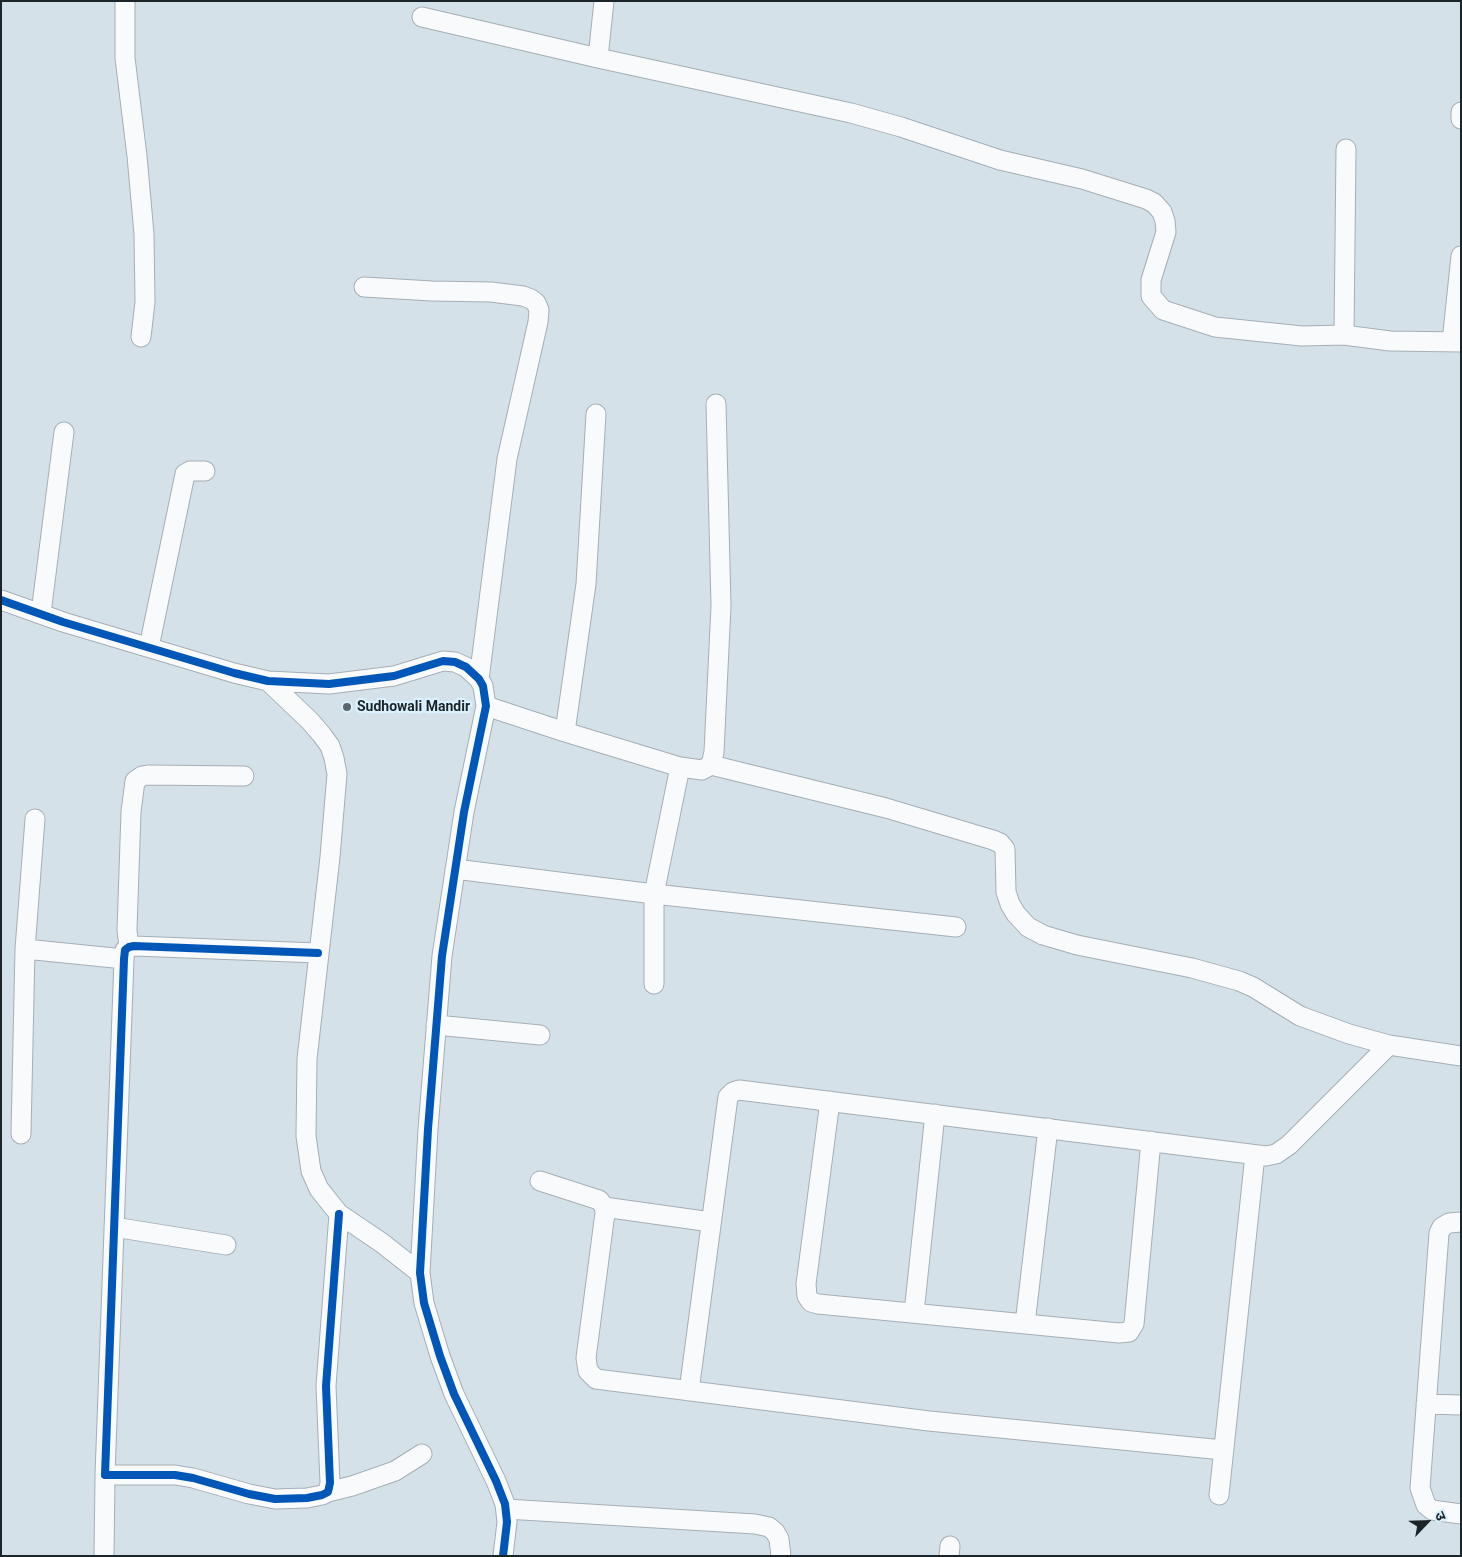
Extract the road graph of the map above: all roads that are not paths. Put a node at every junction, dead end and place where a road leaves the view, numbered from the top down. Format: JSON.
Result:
{"nodes":[{"id":1,"x":125,"y":1,"type":"edge"},
{"id":2,"x":604,"y":1,"type":"edge"},
{"id":3,"x":422,"y":17,"type":"dead end"},
{"id":4,"x":598,"y":58,"type":"junction"},
{"id":5,"x":1461,"y":112,"type":"edge"},
{"id":6,"x":1461,"y":119,"type":"edge"},
{"id":7,"x":1346,"y":149,"type":"dead end"},
{"id":8,"x":1461,"y":256,"type":"edge"},
{"id":9,"x":364,"y":287,"type":"dead end"},
{"id":10,"x":1344,"y":335,"type":"junction"},
{"id":11,"x":141,"y":338,"type":"dead end"},
{"id":12,"x":1456,"y":342,"type":"edge"},
{"id":13,"x":716,"y":404,"type":"dead end"},
{"id":14,"x":596,"y":414,"type":"dead end"},
{"id":15,"x":64,"y":432,"type":"dead end"},
{"id":16,"x":205,"y":471,"type":"dead end"},
{"id":17,"x":1,"y":600,"type":"edge"},
{"id":18,"x":41,"y":613,"type":"junction"},
{"id":19,"x":149,"y":647,"type":"junction"},
{"id":20,"x":479,"y":678,"type":"junction"},
{"id":21,"x":268,"y":681,"type":"junction"},
{"id":22,"x":486,"y":706,"type":"junction"},
{"id":23,"x":565,"y":732,"type":"junction"},
{"id":24,"x":711,"y":765,"type":"junction"},
{"id":25,"x":680,"y":767,"type":"junction"},
{"id":26,"x":244,"y":776,"type":"dead end"},
{"id":27,"x":35,"y":819,"type":"dead end"},
{"id":28,"x":455,"y":869,"type":"junction"},
{"id":29,"x":654,"y":894,"type":"junction"},
{"id":30,"x":956,"y":927,"type":"dead end"},
{"id":31,"x":24,"y":950,"type":"junction"},
{"id":32,"x":126,"y":953,"type":"junction"},
{"id":33,"x":318,"y":953,"type":"junction"},
{"id":34,"x":654,"y":984,"type":"dead end"},
{"id":35,"x":436,"y":1025,"type":"junction"},
{"id":36,"x":540,"y":1036,"type":"dead end"},
{"id":37,"x":1388,"y":1046,"type":"junction"},
{"id":38,"x":1461,"y":1056,"type":"edge"},
{"id":39,"x":830,"y":1101,"type":"junction"},
{"id":40,"x":935,"y":1114,"type":"junction"},
{"id":41,"x":1048,"y":1128,"type":"junction"},
{"id":42,"x":21,"y":1134,"type":"dead end"},
{"id":43,"x":1151,"y":1142,"type":"junction"},
{"id":44,"x":1255,"y":1155,"type":"junction"},
{"id":45,"x":540,"y":1182,"type":"dead end"},
{"id":46,"x":604,"y":1207,"type":"junction"},
{"id":47,"x":339,"y":1214,"type":"junction"},
{"id":48,"x":711,"y":1222,"type":"junction"},
{"id":49,"x":1461,"y":1222,"type":"edge"},
{"id":50,"x":114,"y":1227,"type":"junction"},
{"id":51,"x":226,"y":1245,"type":"dead end"},
{"id":52,"x":420,"y":1273,"type":"junction"},
{"id":53,"x":914,"y":1313,"type":"junction"},
{"id":54,"x":1025,"y":1324,"type":"junction"},
{"id":55,"x":689,"y":1391,"type":"junction"},
{"id":56,"x":1426,"y":1404,"type":"junction"},
{"id":57,"x":1461,"y":1406,"type":"edge"},
{"id":58,"x":1223,"y":1450,"type":"junction"},
{"id":59,"x":422,"y":1454,"type":"dead end"},
{"id":60,"x":106,"y":1475,"type":"junction"},
{"id":61,"x":328,"y":1492,"type":"junction"},
{"id":62,"x":1219,"y":1495,"type":"dead end"},
{"id":63,"x":506,"y":1509,"type":"junction"},
{"id":64,"x":1461,"y":1514,"type":"edge"},
{"id":65,"x":104,"y":1556,"type":"edge"},
{"id":66,"x":503,"y":1556,"type":"edge"},
{"id":67,"x":781,"y":1556,"type":"edge"}],
"edges":[{"from":1,"to":11,"type":"street"},
{"from":2,"to":4,"type":"street"},
{"from":3,"to":4,"type":"street"},
{"from":4,"to":10,"type":"street"},
{"from":5,"to":6,"type":"street"},
{"from":7,"to":10,"type":"street"},
{"from":8,"to":12,"type":"street"},
{"from":9,"to":20,"type":"street"},
{"from":10,"to":12,"type":"street"},
{"from":13,"to":24,"type":"street"},
{"from":14,"to":23,"type":"street"},
{"from":15,"to":18,"type":"street"},
{"from":16,"to":19,"type":"street"},
{"from":17,"to":18,"type":"street"},
{"from":18,"to":19,"type":"street"},
{"from":19,"to":21,"type":"street"},
{"from":20,"to":21,"type":"street"},
{"from":20,"to":22,"type":"street"},
{"from":21,"to":33,"type":"street"},
{"from":22,"to":23,"type":"street"},
{"from":22,"to":28,"type":"street"},
{"from":23,"to":25,"type":"street"},
{"from":24,"to":25,"type":"street"},
{"from":24,"to":37,"type":"street"},
{"from":25,"to":29,"type":"street"},
{"from":26,"to":32,"type":"street"},
{"from":27,"to":31,"type":"street"},
{"from":28,"to":29,"type":"street"},
{"from":28,"to":35,"type":"street"},
{"from":29,"to":30,"type":"street"},
{"from":29,"to":34,"type":"street"},
{"from":31,"to":32,"type":"street"},
{"from":31,"to":42,"type":"street"},
{"from":32,"to":33,"type":"street"},
{"from":32,"to":50,"type":"street"},
{"from":33,"to":47,"type":"street"},
{"from":35,"to":36,"type":"street"},
{"from":35,"to":52,"type":"street"},
{"from":37,"to":38,"type":"street"},
{"from":37,"to":44,"type":"street"},
{"from":39,"to":40,"type":"street"},
{"from":39,"to":48,"type":"street"},
{"from":39,"to":53,"type":"street"},
{"from":40,"to":41,"type":"street"},
{"from":40,"to":53,"type":"street"},
{"from":41,"to":43,"type":"street"},
{"from":41,"to":54,"type":"street"},
{"from":43,"to":44,"type":"street"},
{"from":43,"to":54,"type":"street"},
{"from":44,"to":58,"type":"street"},
{"from":45,"to":46,"type":"street"},
{"from":46,"to":48,"type":"street"},
{"from":46,"to":55,"type":"street"},
{"from":47,"to":52,"type":"street"},
{"from":47,"to":61,"type":"street"},
{"from":48,"to":55,"type":"street"},
{"from":49,"to":56,"type":"street"},
{"from":50,"to":51,"type":"street"},
{"from":50,"to":60,"type":"street"},
{"from":52,"to":63,"type":"street"},
{"from":53,"to":54,"type":"street"},
{"from":55,"to":58,"type":"street"},
{"from":56,"to":57,"type":"street"},
{"from":56,"to":64,"type":"street"},
{"from":58,"to":62,"type":"street"},
{"from":59,"to":61,"type":"street"},
{"from":60,"to":61,"type":"street"},
{"from":60,"to":65,"type":"street"},
{"from":63,"to":66,"type":"street"},
{"from":63,"to":67,"type":"street"}]}
